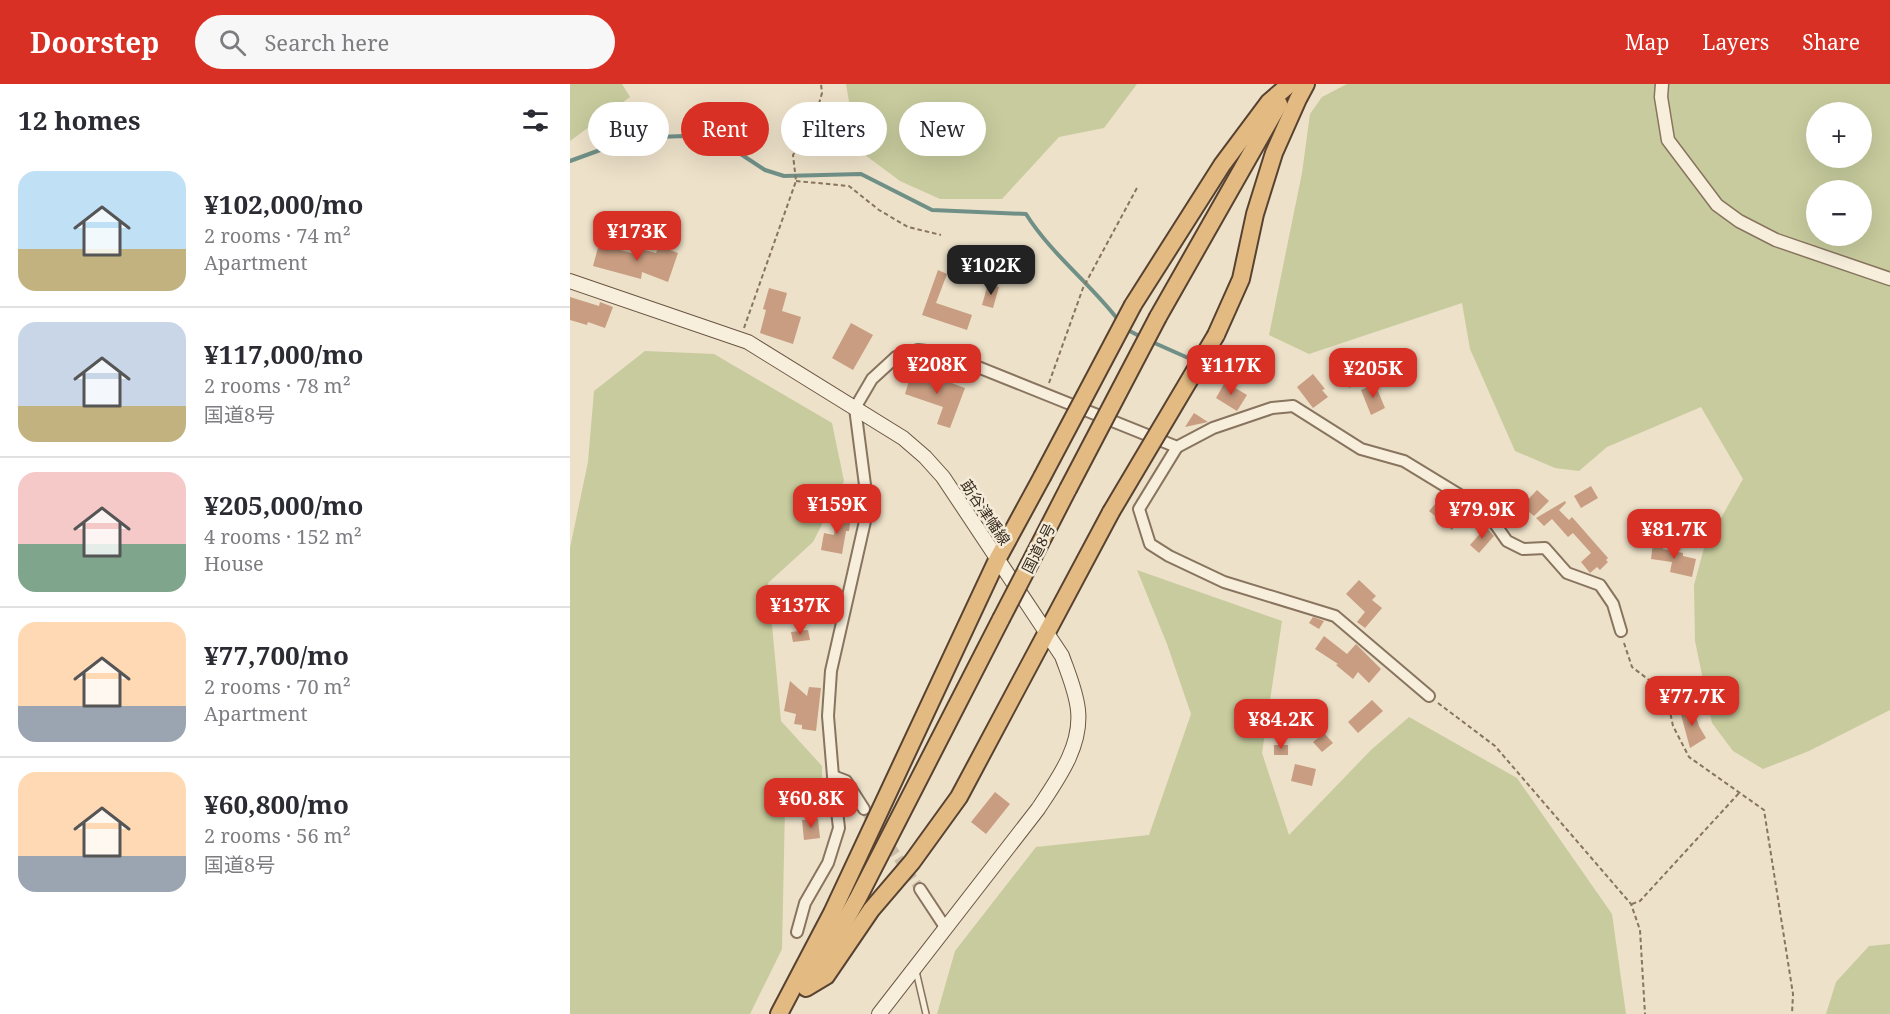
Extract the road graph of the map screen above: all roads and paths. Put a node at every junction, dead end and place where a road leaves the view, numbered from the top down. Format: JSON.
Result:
{"nodes":[{"id":1,"x":821,"y":84,"type":"edge"},
{"id":2,"x":1291,"y":84,"type":"edge"},
{"id":3,"x":1306,"y":84,"type":"edge"},
{"id":4,"x":1662,"y":84,"type":"edge"},
{"id":5,"x":796,"y":181,"type":"junction"},
{"id":6,"x":1138,"y":186,"type":"dead end"},
{"id":7,"x":941,"y":235,"type":"dead end"},
{"id":8,"x":1890,"y":279,"type":"edge"},
{"id":9,"x":570,"y":281,"type":"edge"},
{"id":10,"x":740,"y":339,"type":"junction"},
{"id":11,"x":1045,"y":394,"type":"junction"},
{"id":12,"x":855,"y":408,"type":"junction"},
{"id":13,"x":1177,"y":447,"type":"junction"},
{"id":14,"x":998,"y":558,"type":"junction"},
{"id":15,"x":1621,"y":631,"type":"joint"},
{"id":16,"x":1047,"y":632,"type":"junction"},
{"id":17,"x":1429,"y":696,"type":"joint"},
{"id":18,"x":832,"y":776,"type":"junction"},
{"id":19,"x":1740,"y":792,"type":"junction"},
{"id":20,"x":864,"y":808,"type":"tunnel mouth"},
{"id":21,"x":920,"y":889,"type":"tunnel mouth"},
{"id":22,"x":1630,"y":904,"type":"junction"},
{"id":23,"x":945,"y":927,"type":"junction"},
{"id":24,"x":797,"y":932,"type":"dead end"},
{"id":25,"x":915,"y":966,"type":"junction"},
{"id":26,"x":806,"y":988,"type":"junction"},
{"id":27,"x":780,"y":1014,"type":"edge"},
{"id":28,"x":789,"y":1014,"type":"edge"},
{"id":29,"x":879,"y":1014,"type":"edge"},
{"id":30,"x":926,"y":1014,"type":"edge"},
{"id":31,"x":1645,"y":1014,"type":"edge"},
{"id":32,"x":1792,"y":1014,"type":"edge"}],
"edges":[{"from":1,"to":5,"type":"path"},
{"from":2,"to":14,"type":"highway","bridge":true},
{"from":2,"to":26,"type":"highway","name":"国道8号","bridge":true},
{"from":3,"to":16,"type":"highway","bridge":true},
{"from":4,"to":8,"type":"street"},
{"from":5,"to":7,"type":"path"},
{"from":5,"to":10,"type":"path"},
{"from":6,"to":11,"type":"path"},
{"from":9,"to":10,"type":"main road","name":"莇谷津幡線"},
{"from":10,"to":12,"type":"main road","name":"莇谷津幡線"},
{"from":11,"to":12,"type":"street"},
{"from":11,"to":13,"type":"street"},
{"from":12,"to":14,"type":"main road","name":"莇谷津幡線"},
{"from":12,"to":18,"type":"street"},
{"from":13,"to":15,"type":"street"},
{"from":13,"to":17,"type":"street"},
{"from":14,"to":16,"type":"main road","name":"莇谷津幡線"},
{"from":14,"to":27,"type":"highway"},
{"from":15,"to":19,"type":"path"},
{"from":16,"to":23,"type":"main road","name":"莇谷津幡線"},
{"from":16,"to":26,"type":"highway"},
{"from":17,"to":22,"type":"path"},
{"from":18,"to":20,"type":"street"},
{"from":18,"to":24,"type":"street"},
{"from":19,"to":22,"type":"path"},
{"from":19,"to":32,"type":"path"},
{"from":21,"to":23,"type":"street"},
{"from":22,"to":31,"type":"path"},
{"from":23,"to":25,"type":"main road","name":"莇谷津幡線"},
{"from":25,"to":29,"type":"main road","name":"莇谷津幡線"},
{"from":25,"to":30,"type":"lane"},
{"from":26,"to":28,"type":"highway","name":"国道8号"}]}
